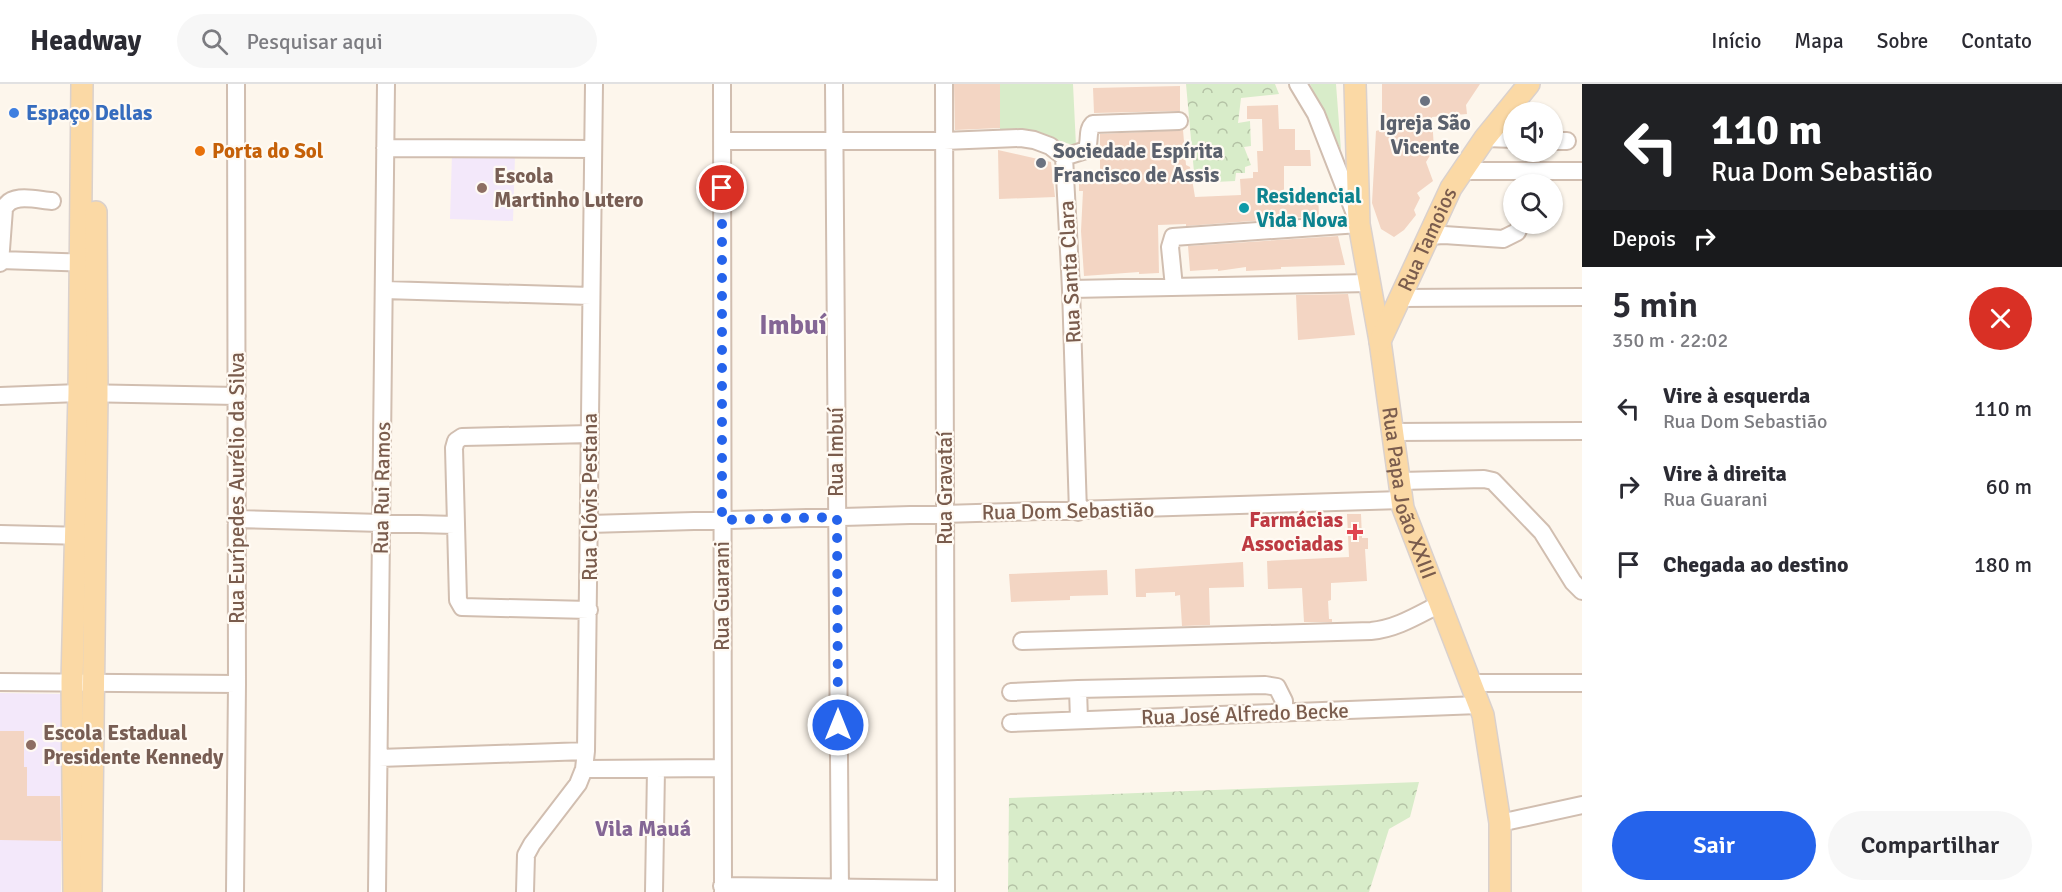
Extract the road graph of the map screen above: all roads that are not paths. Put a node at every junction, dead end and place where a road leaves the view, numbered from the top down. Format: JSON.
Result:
{"nodes":[{"id":1,"x":82,"y":84,"type":"edge"},
{"id":2,"x":94,"y":84,"type":"edge"},
{"id":3,"x":236,"y":84,"type":"edge"},
{"id":4,"x":386,"y":84,"type":"edge"},
{"id":5,"x":594,"y":84,"type":"edge"},
{"id":6,"x":722,"y":84,"type":"edge"},
{"id":7,"x":834,"y":84,"type":"edge"},
{"id":8,"x":944,"y":84,"type":"edge"},
{"id":9,"x":1298,"y":84,"type":"edge"},
{"id":10,"x":1355,"y":84,"type":"edge"},
{"id":11,"x":1529,"y":84,"type":"edge"},
{"id":12,"x":1179,"y":121,"type":"dead end"},
{"id":13,"x":1485,"y":138,"type":"junction"},
{"id":14,"x":1503,"y":139,"type":"edge"},
{"id":15,"x":722,"y":141,"type":"junction"},
{"id":16,"x":834,"y":141,"type":"junction"},
{"id":17,"x":944,"y":141,"type":"junction"},
{"id":18,"x":385,"y":148,"type":"junction"},
{"id":19,"x":593,"y":149,"type":"junction"},
{"id":20,"x":1064,"y":157,"type":"junction"},
{"id":21,"x":1462,"y":171,"type":"junction"},
{"id":22,"x":1582,"y":171,"type":"edge"},
{"id":23,"x":1558,"y":174,"type":"edge"},
{"id":24,"x":1503,"y":176,"type":"edge"},
{"id":25,"x":52,"y":201,"type":"dead end"},
{"id":26,"x":1359,"y":224,"type":"junction"},
{"id":27,"x":1513,"y":234,"type":"edge"},
{"id":28,"x":1429,"y":236,"type":"junction"},
{"id":29,"x":0,"y":261,"type":"edge"},
{"id":30,"x":88,"y":263,"type":"junction"},
{"id":31,"x":1369,"y":283,"type":"junction"},
{"id":32,"x":1174,"y":287,"type":"junction"},
{"id":33,"x":1071,"y":289,"type":"junction"},
{"id":34,"x":384,"y":290,"type":"junction"},
{"id":35,"x":591,"y":296,"type":"junction"},
{"id":36,"x":1400,"y":297,"type":"junction"},
{"id":37,"x":1582,"y":297,"type":"edge"},
{"id":38,"x":1380,"y":341,"type":"junction"},
{"id":39,"x":88,"y":394,"type":"junction"},
{"id":40,"x":0,"y":396,"type":"edge"},
{"id":41,"x":237,"y":396,"type":"junction"},
{"id":42,"x":1582,"y":431,"type":"edge"},
{"id":43,"x":1393,"y":432,"type":"junction"},
{"id":44,"x":590,"y":434,"type":"junction"},
{"id":45,"x":1401,"y":491,"type":"junction"},
{"id":46,"x":1078,"y":512,"type":"junction"},
{"id":47,"x":945,"y":514,"type":"junction"},
{"id":48,"x":837,"y":517,"type":"junction"},
{"id":49,"x":236,"y":519,"type":"junction"},
{"id":50,"x":722,"y":520,"type":"junction"},
{"id":51,"x":381,"y":523,"type":"junction"},
{"id":52,"x":589,"y":524,"type":"junction"},
{"id":53,"x":455,"y":525,"type":"junction"},
{"id":54,"x":0,"y":534,"type":"edge"},
{"id":55,"x":85,"y":536,"type":"junction"},
{"id":56,"x":1582,"y":591,"type":"edge"},
{"id":57,"x":1440,"y":604,"type":"junction"},
{"id":58,"x":589,"y":610,"type":"junction"},
{"id":59,"x":1022,"y":641,"type":"dead end"},
{"id":60,"x":0,"y":682,"type":"edge"},
{"id":61,"x":72,"y":682,"type":"junction"},
{"id":62,"x":93,"y":682,"type":"junction"},
{"id":63,"x":1582,"y":682,"type":"edge"},
{"id":64,"x":1470,"y":683,"type":"junction"},
{"id":65,"x":237,"y":684,"type":"junction"},
{"id":66,"x":1078,"y":689,"type":"junction"},
{"id":67,"x":1011,"y":692,"type":"dead end"},
{"id":68,"x":1479,"y":705,"type":"junction"},
{"id":69,"x":1284,"y":712,"type":"junction"},
{"id":70,"x":1079,"y":720,"type":"junction"},
{"id":71,"x":1011,"y":723,"type":"dead end"},
{"id":72,"x":586,"y":751,"type":"junction"},
{"id":73,"x":379,"y":758,"type":"junction"},
{"id":74,"x":722,"y":768,"type":"junction"},
{"id":75,"x":584,"y":769,"type":"junction"},
{"id":76,"x":657,"y":769,"type":"junction"},
{"id":77,"x":1582,"y":805,"type":"edge"},
{"id":78,"x":1500,"y":823,"type":"junction"},
{"id":79,"x":722,"y":889,"type":"edge"},
{"id":80,"x":840,"y":890,"type":"edge"},
{"id":81,"x":946,"y":890,"type":"edge"},
{"id":82,"x":74,"y":892,"type":"edge"},
{"id":83,"x":91,"y":892,"type":"edge"},
{"id":84,"x":235,"y":892,"type":"edge"},
{"id":85,"x":377,"y":892,"type":"edge"},
{"id":86,"x":525,"y":892,"type":"edge"},
{"id":87,"x":654,"y":892,"type":"edge"},
{"id":88,"x":1500,"y":892,"type":"edge"}],
"edges":[{"from":1,"to":30,"type":"main road"},
{"from":2,"to":30,"type":"main road"},
{"from":3,"to":41,"type":"street","name":"Rua Eurípedes Aurélio da Silva"},
{"from":4,"to":18,"type":"street","name":"Rua Rui Ramos"},
{"from":5,"to":19,"type":"street","name":"Rua Clóvis Pestana"},
{"from":6,"to":15,"type":"street","name":"Rua Guarani"},
{"from":7,"to":16,"type":"street","name":"Rua Imbuí"},
{"from":8,"to":17,"type":"street","name":"Rua Gravataí"},
{"from":9,"to":26,"type":"street"},
{"from":10,"to":26,"type":"main road","name":"Rua Papa João XXIII"},
{"from":11,"to":13,"type":"main road","name":"Rua Tamoios"},
{"from":12,"to":20,"type":"street"},
{"from":13,"to":14,"type":"street"},
{"from":13,"to":21,"type":"main road","name":"Rua Tamoios"},
{"from":15,"to":16,"type":"street"},
{"from":15,"to":50,"type":"street","name":"Rua Guarani"},
{"from":16,"to":17,"type":"street"},
{"from":16,"to":48,"type":"street","name":"Rua Imbuí"},
{"from":17,"to":20,"type":"street"},
{"from":17,"to":47,"type":"street","name":"Rua Gravataí"},
{"from":18,"to":19,"type":"street"},
{"from":18,"to":34,"type":"street","name":"Rua Rui Ramos"},
{"from":19,"to":35,"type":"street","name":"Rua Clóvis Pestana"},
{"from":20,"to":33,"type":"street","name":"Rua Santa Clara"},
{"from":21,"to":24,"type":"street"},
{"from":21,"to":28,"type":"main road","name":"Rua Tamoios"},
{"from":22,"to":23,"type":"street"},
{"from":25,"to":29,"type":"street"},
{"from":26,"to":31,"type":"main road","name":"Rua Papa João XXIII"},
{"from":26,"to":32,"type":"street"},
{"from":27,"to":28,"type":"street"},
{"from":28,"to":36,"type":"main road","name":"Rua Tamoios"},
{"from":29,"to":30,"type":"street"},
{"from":30,"to":39,"type":"main road"},
{"from":31,"to":32,"type":"street"},
{"from":31,"to":38,"type":"main road","name":"Rua Papa João XXIII"},
{"from":32,"to":33,"type":"street"},
{"from":33,"to":46,"type":"street","name":"Rua Santa Clara"},
{"from":34,"to":35,"type":"street"},
{"from":34,"to":51,"type":"street","name":"Rua Rui Ramos"},
{"from":35,"to":44,"type":"street","name":"Rua Clóvis Pestana"},
{"from":36,"to":37,"type":"street"},
{"from":36,"to":38,"type":"main road","name":"Rua Tamoios"},
{"from":38,"to":43,"type":"main road","name":"Rua Papa João XXIII"},
{"from":39,"to":40,"type":"street"},
{"from":39,"to":41,"type":"street"},
{"from":39,"to":55,"type":"main road"},
{"from":41,"to":49,"type":"street","name":"Rua Eurípedes Aurélio da Silva"},
{"from":42,"to":43,"type":"street"},
{"from":43,"to":45,"type":"main road","name":"Rua Papa João XXIII"},
{"from":44,"to":52,"type":"street","name":"Rua Clóvis Pestana"},
{"from":44,"to":53,"type":"street"},
{"from":45,"to":46,"type":"street","name":"Rua Dom Sebastião"},
{"from":45,"to":56,"type":"street","name":"Rua Dom Sebastião"},
{"from":45,"to":57,"type":"main road","name":"Rua Papa João XXIII"},
{"from":46,"to":47,"type":"street","name":"Rua Dom Sebastião"},
{"from":47,"to":48,"type":"street","name":"Rua Dom Sebastião"},
{"from":47,"to":81,"type":"street","name":"Rua Gravataí"},
{"from":48,"to":50,"type":"street","name":"Rua Dom Sebastião"},
{"from":48,"to":80,"type":"street","name":"Rua Imbuí"},
{"from":49,"to":51,"type":"street"},
{"from":49,"to":65,"type":"street","name":"Rua Eurípedes Aurélio da Silva"},
{"from":50,"to":52,"type":"street","name":"Rua Dom Sebastião"},
{"from":50,"to":74,"type":"street","name":"Rua Guarani"},
{"from":51,"to":53,"type":"street"},
{"from":51,"to":73,"type":"street","name":"Rua Rui Ramos"},
{"from":52,"to":58,"type":"street","name":"Rua Clóvis Pestana"},
{"from":53,"to":58,"type":"street"},
{"from":54,"to":55,"type":"street"},
{"from":55,"to":61,"type":"main road"},
{"from":55,"to":62,"type":"main road"},
{"from":57,"to":59,"type":"street"},
{"from":57,"to":64,"type":"main road","name":"Rua Papa João XXIII"},
{"from":58,"to":72,"type":"street","name":"Rua Clóvis Pestana"},
{"from":60,"to":61,"type":"street"},
{"from":61,"to":62,"type":"street"},
{"from":61,"to":82,"type":"main road"},
{"from":62,"to":65,"type":"street"},
{"from":62,"to":83,"type":"main road"},
{"from":63,"to":64,"type":"street"},
{"from":64,"to":68,"type":"main road","name":"Rua Papa João XXIII"},
{"from":65,"to":84,"type":"street","name":"Rua Eurípedes Aurélio da Silva"},
{"from":66,"to":67,"type":"street"},
{"from":66,"to":69,"type":"street"},
{"from":66,"to":70,"type":"street"},
{"from":68,"to":69,"type":"street","name":"Rua José Alfredo Becke"},
{"from":68,"to":78,"type":"main road","name":"Rua Papa João XXIII"},
{"from":69,"to":70,"type":"street","name":"Rua José Alfredo Becke"},
{"from":70,"to":71,"type":"street","name":"Rua José Alfredo Becke"},
{"from":72,"to":73,"type":"street"},
{"from":72,"to":75,"type":"street","name":"Rua Clóvis Pestana"},
{"from":73,"to":85,"type":"street","name":"Rua Rui Ramos"},
{"from":74,"to":76,"type":"street"},
{"from":74,"to":79,"type":"street","name":"Rua Guarani"},
{"from":75,"to":76,"type":"street"},
{"from":75,"to":86,"type":"street","name":"Rua Clóvis Pestana"},
{"from":76,"to":87,"type":"street"},
{"from":77,"to":78,"type":"street"},
{"from":78,"to":88,"type":"main road","name":"Rua Papa João XXIII"},
{"from":79,"to":80,"type":"street"},
{"from":80,"to":81,"type":"street"}]}
